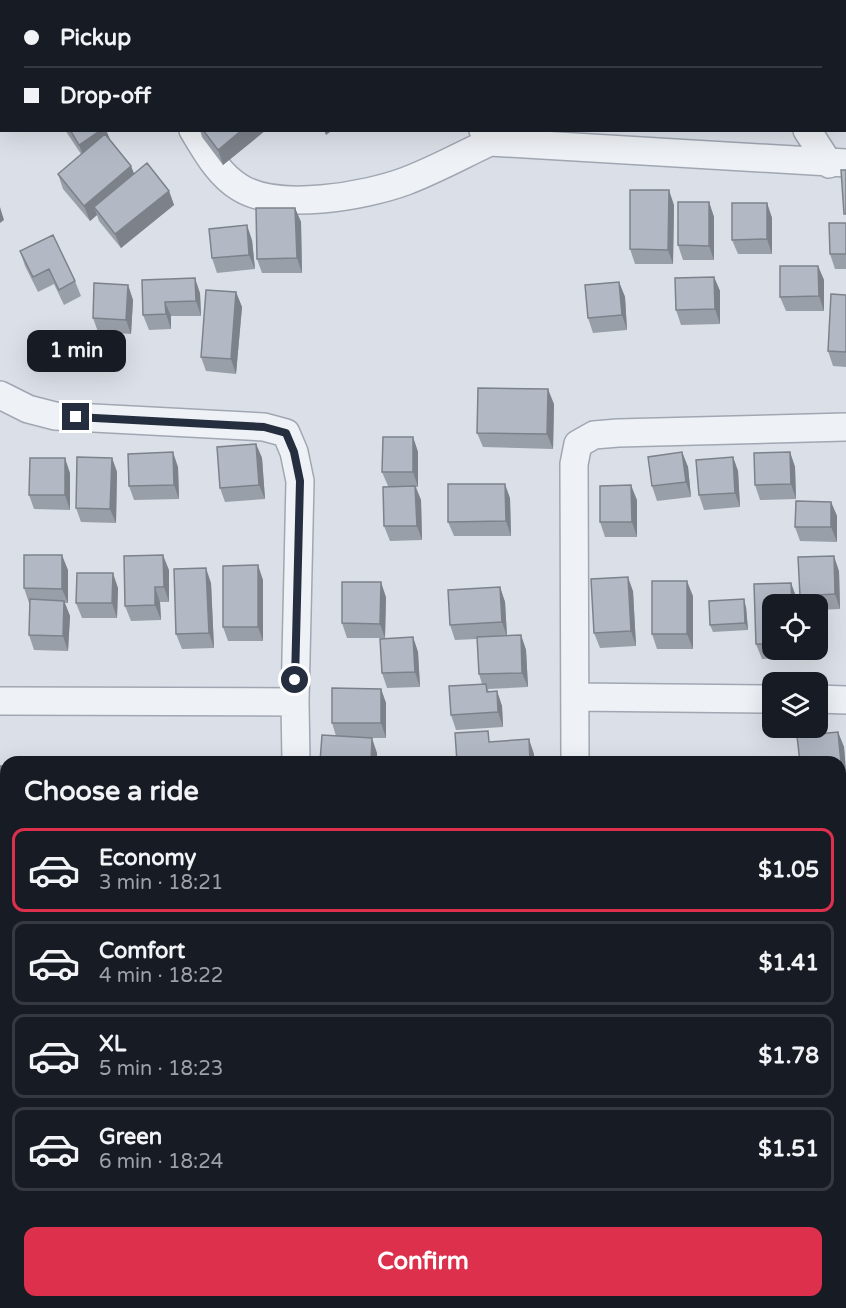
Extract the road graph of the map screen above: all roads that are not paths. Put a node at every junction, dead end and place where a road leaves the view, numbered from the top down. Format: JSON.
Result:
{"nodes":[{"id":1,"x":194,"y":132,"type":"edge"},
{"id":2,"x":809,"y":132,"type":"edge"},
{"id":3,"x":487,"y":136,"type":"edge"},
{"id":4,"x":838,"y":163,"type":"edge"},
{"id":5,"x":0,"y":395,"type":"edge"},
{"id":6,"x":846,"y":427,"type":"edge"},
{"id":7,"x":575,"y":697,"type":"junction"},
{"id":8,"x":762,"y":699,"type":"edge"},
{"id":9,"x":828,"y":699,"type":"edge"},
{"id":10,"x":846,"y":700,"type":"edge"},
{"id":11,"x":0,"y":701,"type":"edge"},
{"id":12,"x":295,"y":702,"type":"junction"},
{"id":13,"x":296,"y":756,"type":"edge"},
{"id":14,"x":575,"y":756,"type":"edge"}],
"edges":[{"from":1,"to":3,"type":"street"},
{"from":2,"to":4,"type":"street"},
{"from":3,"to":4,"type":"street"},
{"from":5,"to":12,"type":"street"},
{"from":6,"to":7,"type":"street"},
{"from":7,"to":8,"type":"street"},
{"from":7,"to":14,"type":"street"},
{"from":9,"to":10,"type":"street"},
{"from":11,"to":12,"type":"street"},
{"from":12,"to":13,"type":"street"}]}
